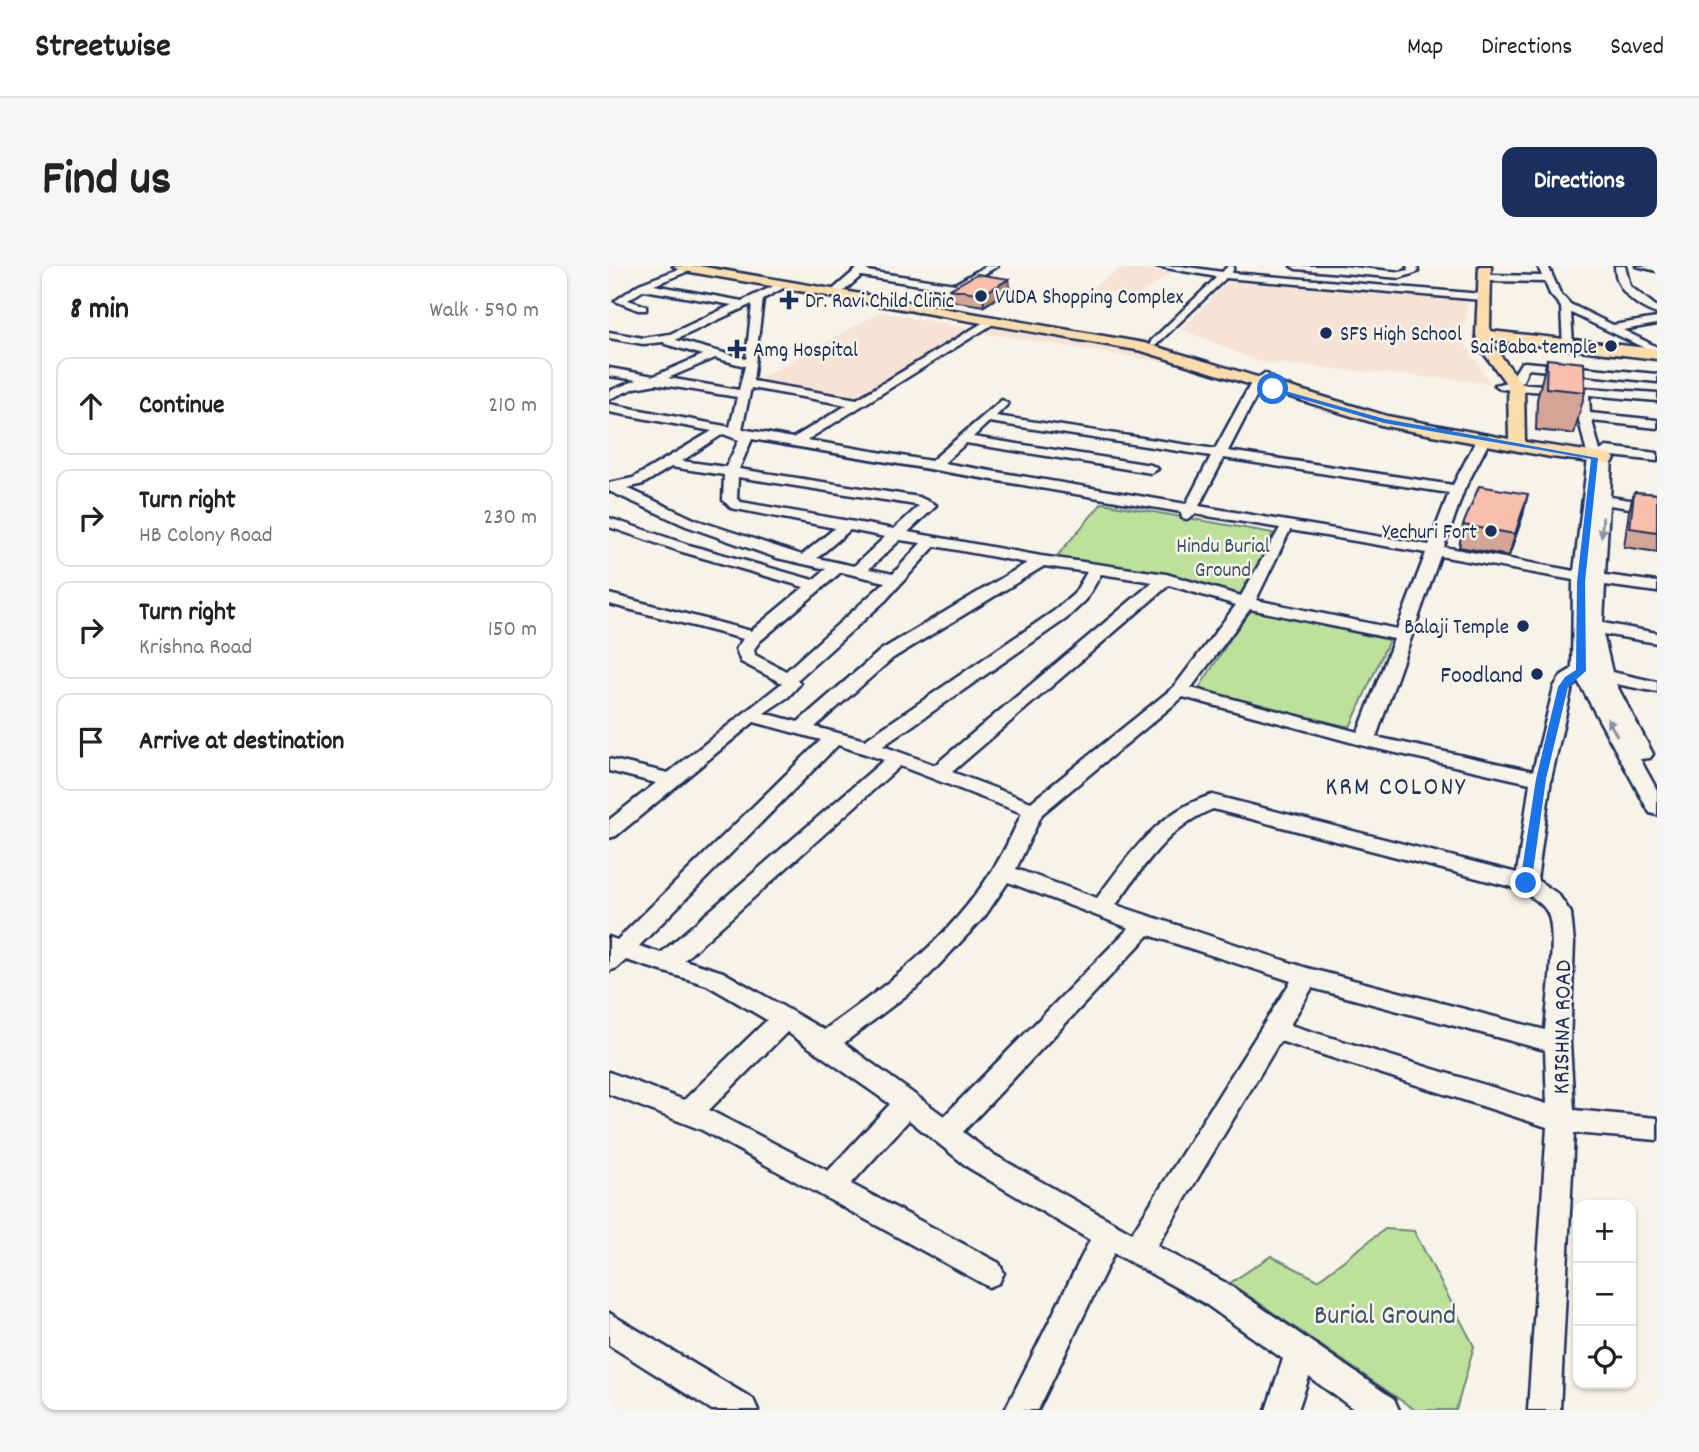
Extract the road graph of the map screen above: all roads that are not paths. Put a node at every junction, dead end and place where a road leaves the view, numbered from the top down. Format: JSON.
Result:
{"nodes":[{"id":1,"x":993,"y":266,"type":"edge"},
{"id":2,"x":1160,"y":266,"type":"edge"},
{"id":3,"x":1296,"y":266,"type":"edge"},
{"id":4,"x":1412,"y":266,"type":"edge"},
{"id":5,"x":1543,"y":266,"type":"edge"},
{"id":6,"x":1620,"y":266,"type":"edge"},
{"id":7,"x":1641,"y":266,"type":"edge"},
{"id":8,"x":691,"y":267,"type":"edge"},
{"id":9,"x":722,"y":268,"type":"edge"},
{"id":10,"x":1338,"y":268,"type":"edge"},
{"id":11,"x":1657,"y":268,"type":"edge"},
{"id":12,"x":862,"y":269,"type":"edge"},
{"id":13,"x":1229,"y":270,"type":"edge"},
{"id":14,"x":1482,"y":270,"type":"edge"},
{"id":15,"x":1547,"y":279,"type":"junction"},
{"id":16,"x":1288,"y":280,"type":"junction"},
{"id":17,"x":643,"y":286,"type":"junction"},
{"id":18,"x":782,"y":286,"type":"junction"},
{"id":19,"x":956,"y":287,"type":"junction"},
{"id":20,"x":836,"y":293,"type":"junction"},
{"id":21,"x":1478,"y":296,"type":"junction"},
{"id":22,"x":758,"y":297,"type":"junction"},
{"id":23,"x":1644,"y":303,"type":"junction"},
{"id":24,"x":1657,"y":303,"type":"edge"},
{"id":25,"x":743,"y":304,"type":"junction"},
{"id":26,"x":1566,"y":306,"type":"junction"},
{"id":27,"x":921,"y":307,"type":"junction"},
{"id":28,"x":642,"y":308,"type":"dead end"},
{"id":29,"x":1657,"y":311,"type":"edge"},
{"id":30,"x":993,"y":321,"type":"junction"},
{"id":31,"x":1657,"y":321,"type":"edge"},
{"id":32,"x":1610,"y":329,"type":"junction"},
{"id":33,"x":609,"y":335,"type":"edge"},
{"id":34,"x":1478,"y":335,"type":"junction"},
{"id":35,"x":673,"y":337,"type":"junction"},
{"id":36,"x":1155,"y":343,"type":"junction"},
{"id":37,"x":1567,"y":344,"type":"junction"},
{"id":38,"x":1657,"y":352,"type":"edge"},
{"id":39,"x":712,"y":355,"type":"junction"},
{"id":40,"x":751,"y":364,"type":"junction"},
{"id":41,"x":609,"y":372,"type":"edge"},
{"id":42,"x":1650,"y":377,"type":"edge"},
{"id":43,"x":1261,"y":380,"type":"junction"},
{"id":44,"x":652,"y":381,"type":"junction"},
{"id":45,"x":1509,"y":384,"type":"junction"},
{"id":46,"x":745,"y":390,"type":"junction"},
{"id":47,"x":1583,"y":393,"type":"junction"},
{"id":48,"x":609,"y":395,"type":"edge"},
{"id":49,"x":1642,"y":397,"type":"junction"},
{"id":50,"x":1657,"y":397,"type":"edge"},
{"id":51,"x":859,"y":403,"type":"junction"},
{"id":52,"x":1002,"y":404,"type":"dead end"},
{"id":53,"x":609,"y":408,"type":"edge"},
{"id":54,"x":609,"y":414,"type":"edge"},
{"id":55,"x":1584,"y":416,"type":"junction"},
{"id":56,"x":986,"y":418,"type":"junction"},
{"id":57,"x":1653,"y":423,"type":"edge"},
{"id":58,"x":717,"y":434,"type":"junction"},
{"id":59,"x":741,"y":435,"type":"junction"},
{"id":60,"x":963,"y":439,"type":"junction"},
{"id":61,"x":1510,"y":439,"type":"junction"},
{"id":62,"x":1483,"y":440,"type":"junction"},
{"id":63,"x":795,"y":442,"type":"junction"},
{"id":64,"x":1219,"y":454,"type":"junction"},
{"id":65,"x":1600,"y":454,"type":"junction"},
{"id":66,"x":1657,"y":457,"type":"edge"},
{"id":67,"x":671,"y":463,"type":"junction"},
{"id":68,"x":934,"y":465,"type":"junction"},
{"id":69,"x":1657,"y":465,"type":"edge"},
{"id":70,"x":1151,"y":470,"type":"dead end"},
{"id":71,"x":731,"y":471,"type":"junction"},
{"id":72,"x":610,"y":487,"type":"edge"},
{"id":73,"x":636,"y":488,"type":"junction"},
{"id":74,"x":1457,"y":489,"type":"junction"},
{"id":75,"x":1604,"y":500,"type":"junction"},
{"id":76,"x":1657,"y":508,"type":"edge"},
{"id":77,"x":1188,"y":512,"type":"junction"},
{"id":78,"x":609,"y":522,"type":"edge"},
{"id":79,"x":846,"y":526,"type":"junction"},
{"id":80,"x":1284,"y":532,"type":"junction"},
{"id":81,"x":894,"y":534,"type":"junction"},
{"id":82,"x":931,"y":541,"type":"junction"},
{"id":83,"x":1432,"y":554,"type":"junction"},
{"id":84,"x":805,"y":560,"type":"junction"},
{"id":85,"x":1041,"y":561,"type":"junction"},
{"id":86,"x":838,"y":567,"type":"junction"},
{"id":87,"x":1097,"y":568,"type":"junction"},
{"id":88,"x":857,"y":571,"type":"junction"},
{"id":89,"x":1590,"y":578,"type":"junction"},
{"id":90,"x":895,"y":579,"type":"junction"},
{"id":91,"x":1166,"y":579,"type":"junction"},
{"id":92,"x":815,"y":585,"type":"junction"},
{"id":93,"x":1657,"y":587,"type":"edge"},
{"id":94,"x":609,"y":599,"type":"edge"},
{"id":95,"x":1246,"y":603,"type":"junction"},
{"id":96,"x":1594,"y":627,"type":"junction"},
{"id":97,"x":1405,"y":636,"type":"junction"},
{"id":98,"x":754,"y":637,"type":"junction"},
{"id":99,"x":1657,"y":638,"type":"edge"},
{"id":100,"x":1581,"y":671,"type":"junction"},
{"id":101,"x":1602,"y":675,"type":"junction"},
{"id":102,"x":788,"y":679,"type":"junction"},
{"id":103,"x":1657,"y":687,"type":"edge"},
{"id":104,"x":1180,"y":691,"type":"junction"},
{"id":105,"x":750,"y":715,"type":"junction"},
{"id":106,"x":802,"y":729,"type":"junction"},
{"id":107,"x":834,"y":738,"type":"junction"},
{"id":108,"x":1365,"y":740,"type":"junction"},
{"id":109,"x":868,"y":747,"type":"junction"},
{"id":110,"x":1641,"y":751,"type":"edge"},
{"id":111,"x":898,"y":758,"type":"junction"},
{"id":112,"x":609,"y":765,"type":"edge"},
{"id":113,"x":938,"y":773,"type":"junction"},
{"id":114,"x":1657,"y":778,"type":"edge"},
{"id":115,"x":1541,"y":779,"type":"junction"},
{"id":116,"x":673,"y":781,"type":"junction"},
{"id":117,"x":1657,"y":808,"type":"edge"},
{"id":118,"x":1034,"y":810,"type":"junction"},
{"id":119,"x":609,"y":831,"type":"edge"},
{"id":120,"x":1003,"y":872,"type":"junction"},
{"id":121,"x":1526,"y":883,"type":"junction"},
{"id":122,"x":1102,"y":908,"type":"junction"},
{"id":123,"x":1145,"y":925,"type":"junction"},
{"id":124,"x":613,"y":952,"type":"edge"},
{"id":125,"x":665,"y":963,"type":"junction"},
{"id":126,"x":1306,"y":977,"type":"junction"},
{"id":127,"x":785,"y":1018,"type":"junction"},
{"id":128,"x":1275,"y":1030,"type":"junction"},
{"id":129,"x":825,"y":1043,"type":"junction"},
{"id":130,"x":1557,"y":1043,"type":"junction"},
{"id":131,"x":609,"y":1083,"type":"edge"},
{"id":132,"x":908,"y":1103,"type":"junction"},
{"id":133,"x":688,"y":1113,"type":"junction"},
{"id":134,"x":1561,"y":1120,"type":"junction"},
{"id":135,"x":1657,"y":1129,"type":"edge"},
{"id":136,"x":946,"y":1132,"type":"junction"},
{"id":137,"x":831,"y":1186,"type":"junction"},
{"id":138,"x":1108,"y":1235,"type":"junction"},
{"id":139,"x":1138,"y":1250,"type":"junction"},
{"id":140,"x":989,"y":1273,"type":"dead end"},
{"id":141,"x":610,"y":1329,"type":"edge"},
{"id":142,"x":1301,"y":1352,"type":"junction"},
{"id":143,"x":742,"y":1410,"type":"edge"},
{"id":144,"x":1021,"y":1410,"type":"edge"},
{"id":145,"x":1282,"y":1410,"type":"edge"},
{"id":146,"x":1383,"y":1410,"type":"edge"},
{"id":147,"x":1544,"y":1410,"type":"edge"}],
"edges":[{"from":1,"to":19,"type":"street"},
{"from":2,"to":13,"type":"street"},
{"from":3,"to":10,"type":"street"},
{"from":3,"to":16,"type":"street"},
{"from":4,"to":10,"type":"street"},
{"from":5,"to":15,"type":"street"},
{"from":6,"to":23,"type":"street"},
{"from":7,"to":11,"type":"street"},
{"from":8,"to":9,"type":"main road"},
{"from":8,"to":17,"type":"street"},
{"from":8,"to":18,"type":"main road"},
{"from":9,"to":20,"type":"main road"},
{"from":12,"to":19,"type":"street"},
{"from":12,"to":20,"type":"street"},
{"from":13,"to":16,"type":"street"},
{"from":13,"to":36,"type":"street"},
{"from":14,"to":15,"type":"street"},
{"from":14,"to":21,"type":"main road"},
{"from":15,"to":26,"type":"street"},
{"from":16,"to":21,"type":"street"},
{"from":17,"to":25,"type":"street"},
{"from":17,"to":28,"type":"street"},
{"from":18,"to":20,"type":"main road"},
{"from":18,"to":22,"type":"street"},
{"from":19,"to":27,"type":"street"},
{"from":20,"to":27,"type":"main road"},
{"from":21,"to":34,"type":"main road"},
{"from":22,"to":25,"type":"street"},
{"from":22,"to":40,"type":"street"},
{"from":23,"to":24,"type":"street"},
{"from":23,"to":29,"type":"street"},
{"from":25,"to":35,"type":"street"},
{"from":26,"to":32,"type":"street"},
{"from":26,"to":37,"type":"street"},
{"from":27,"to":30,"type":"main road"},
{"from":27,"to":36,"type":"main road"},
{"from":30,"to":43,"type":"main road"},
{"from":30,"to":51,"type":"street"},
{"from":31,"to":32,"type":"street"},
{"from":32,"to":38,"type":"street"},
{"from":33,"to":35,"type":"street"},
{"from":34,"to":37,"type":"main road"},
{"from":34,"to":45,"type":"main road"},
{"from":35,"to":39,"type":"street"},
{"from":36,"to":43,"type":"main road"},
{"from":37,"to":38,"type":"main road"},
{"from":39,"to":40,"type":"street"},
{"from":39,"to":44,"type":"street"},
{"from":40,"to":46,"type":"street"},
{"from":41,"to":44,"type":"street"},
{"from":42,"to":45,"type":"street"},
{"from":42,"to":49,"type":"street"},
{"from":43,"to":61,"type":"main road"},
{"from":43,"to":62,"type":"main road"},
{"from":43,"to":64,"type":"street"},
{"from":44,"to":46,"type":"street"},
{"from":44,"to":48,"type":"street"},
{"from":45,"to":47,"type":"street"},
{"from":45,"to":61,"type":"main road"},
{"from":46,"to":51,"type":"street"},
{"from":46,"to":59,"type":"street"},
{"from":47,"to":49,"type":"street"},
{"from":47,"to":55,"type":"street"},
{"from":49,"to":50,"type":"street"},
{"from":49,"to":57,"type":"street"},
{"from":51,"to":63,"type":"street"},
{"from":52,"to":56,"type":"street"},
{"from":53,"to":59,"type":"street"},
{"from":54,"to":58,"type":"street"},
{"from":55,"to":57,"type":"street"},
{"from":55,"to":65,"type":"street"},
{"from":56,"to":60,"type":"street"},
{"from":56,"to":64,"type":"street"},
{"from":58,"to":59,"type":"street"},
{"from":58,"to":67,"type":"street"},
{"from":59,"to":63,"type":"street"},
{"from":59,"to":71,"type":"street"},
{"from":59,"to":77,"type":"street"},
{"from":60,"to":68,"type":"street"},
{"from":60,"to":70,"type":"street"},
{"from":61,"to":65,"type":"main road"},
{"from":62,"to":65,"type":"main road"},
{"from":62,"to":74,"type":"street"},
{"from":63,"to":68,"type":"street"},
{"from":64,"to":74,"type":"street"},
{"from":64,"to":77,"type":"street"},
{"from":65,"to":66,"type":"street"},
{"from":65,"to":69,"type":"street"},
{"from":65,"to":75,"type":"street"},
{"from":65,"to":89,"type":"street"},
{"from":67,"to":71,"type":"street"},
{"from":67,"to":73,"type":"street"},
{"from":68,"to":77,"type":"street"},
{"from":71,"to":79,"type":"street"},
{"from":71,"to":81,"type":"street"},
{"from":72,"to":73,"type":"street"},
{"from":73,"to":84,"type":"street"},
{"from":74,"to":83,"type":"street"},
{"from":75,"to":76,"type":"street"},
{"from":75,"to":89,"type":"street","one_way":true},
{"from":77,"to":80,"type":"street"},
{"from":77,"to":83,"type":"street"},
{"from":78,"to":92,"type":"street"},
{"from":79,"to":81,"type":"street"},
{"from":79,"to":84,"type":"street"},
{"from":80,"to":83,"type":"street"},
{"from":80,"to":95,"type":"street"},
{"from":81,"to":82,"type":"street"},
{"from":81,"to":88,"type":"street"},
{"from":82,"to":85,"type":"street"},
{"from":82,"to":90,"type":"street"},
{"from":83,"to":89,"type":"street"},
{"from":83,"to":97,"type":"street"},
{"from":84,"to":86,"type":"street"},
{"from":85,"to":87,"type":"street"},
{"from":85,"to":106,"type":"street"},
{"from":86,"to":88,"type":"street"},
{"from":86,"to":92,"type":"street"},
{"from":87,"to":91,"type":"street"},
{"from":87,"to":109,"type":"street"},
{"from":88,"to":90,"type":"street"},
{"from":89,"to":93,"type":"street"},
{"from":89,"to":96,"type":"street"},
{"from":89,"to":100,"type":"street"},
{"from":90,"to":102,"type":"street"},
{"from":91,"to":95,"type":"street"},
{"from":91,"to":113,"type":"street"},
{"from":92,"to":98,"type":"street"},
{"from":94,"to":98,"type":"street"},
{"from":95,"to":97,"type":"street"},
{"from":95,"to":104,"type":"street"},
{"from":96,"to":99,"type":"street"},
{"from":96,"to":101,"type":"street"},
{"from":97,"to":108,"type":"street"},
{"from":98,"to":102,"type":"street"},
{"from":100,"to":101,"type":"street"},
{"from":110,"to":100,"type":"street","one_way":true},
{"from":100,"to":115,"type":"street"},
{"from":101,"to":103,"type":"street"},
{"from":101,"to":110,"type":"street"},
{"from":102,"to":105,"type":"street"},
{"from":104,"to":108,"type":"street"},
{"from":104,"to":118,"type":"street"},
{"from":105,"to":106,"type":"street"},
{"from":105,"to":116,"type":"street"},
{"from":106,"to":107,"type":"street"},
{"from":107,"to":109,"type":"street"},
{"from":107,"to":124,"type":"street"},
{"from":108,"to":115,"type":"street"},
{"from":109,"to":111,"type":"street"},
{"from":110,"to":114,"type":"street"},
{"from":110,"to":117,"type":"street"},
{"from":111,"to":113,"type":"street"},
{"from":111,"to":125,"type":"street"},
{"from":112,"to":116,"type":"street"},
{"from":113,"to":118,"type":"street"},
{"from":115,"to":121,"type":"street"},
{"from":116,"to":119,"type":"street"},
{"from":118,"to":120,"type":"street"},
{"from":120,"to":122,"type":"street"},
{"from":120,"to":129,"type":"street"},
{"from":121,"to":122,"type":"street"},
{"from":121,"to":130,"type":"street","name":"KRISHNA ROAD"},
{"from":122,"to":123,"type":"street"},
{"from":123,"to":126,"type":"street"},
{"from":123,"to":136,"type":"street"},
{"from":124,"to":125,"type":"street"},
{"from":125,"to":127,"type":"street"},
{"from":126,"to":128,"type":"street"},
{"from":126,"to":130,"type":"street"},
{"from":127,"to":129,"type":"street"},
{"from":127,"to":133,"type":"street"},
{"from":128,"to":134,"type":"street"},
{"from":128,"to":139,"type":"street"},
{"from":129,"to":132,"type":"street"},
{"from":130,"to":134,"type":"street","name":"KRISHNA ROAD"},
{"from":131,"to":133,"type":"street"},
{"from":132,"to":136,"type":"street"},
{"from":132,"to":137,"type":"street"},
{"from":133,"to":137,"type":"street"},
{"from":134,"to":135,"type":"street"},
{"from":134,"to":147,"type":"street","name":"KRISHNA ROAD"},
{"from":136,"to":138,"type":"street"},
{"from":137,"to":140,"type":"street"},
{"from":138,"to":139,"type":"street"},
{"from":138,"to":144,"type":"street"},
{"from":139,"to":142,"type":"street"},
{"from":141,"to":143,"type":"street"},
{"from":142,"to":145,"type":"street"},
{"from":142,"to":146,"type":"street"}]}
